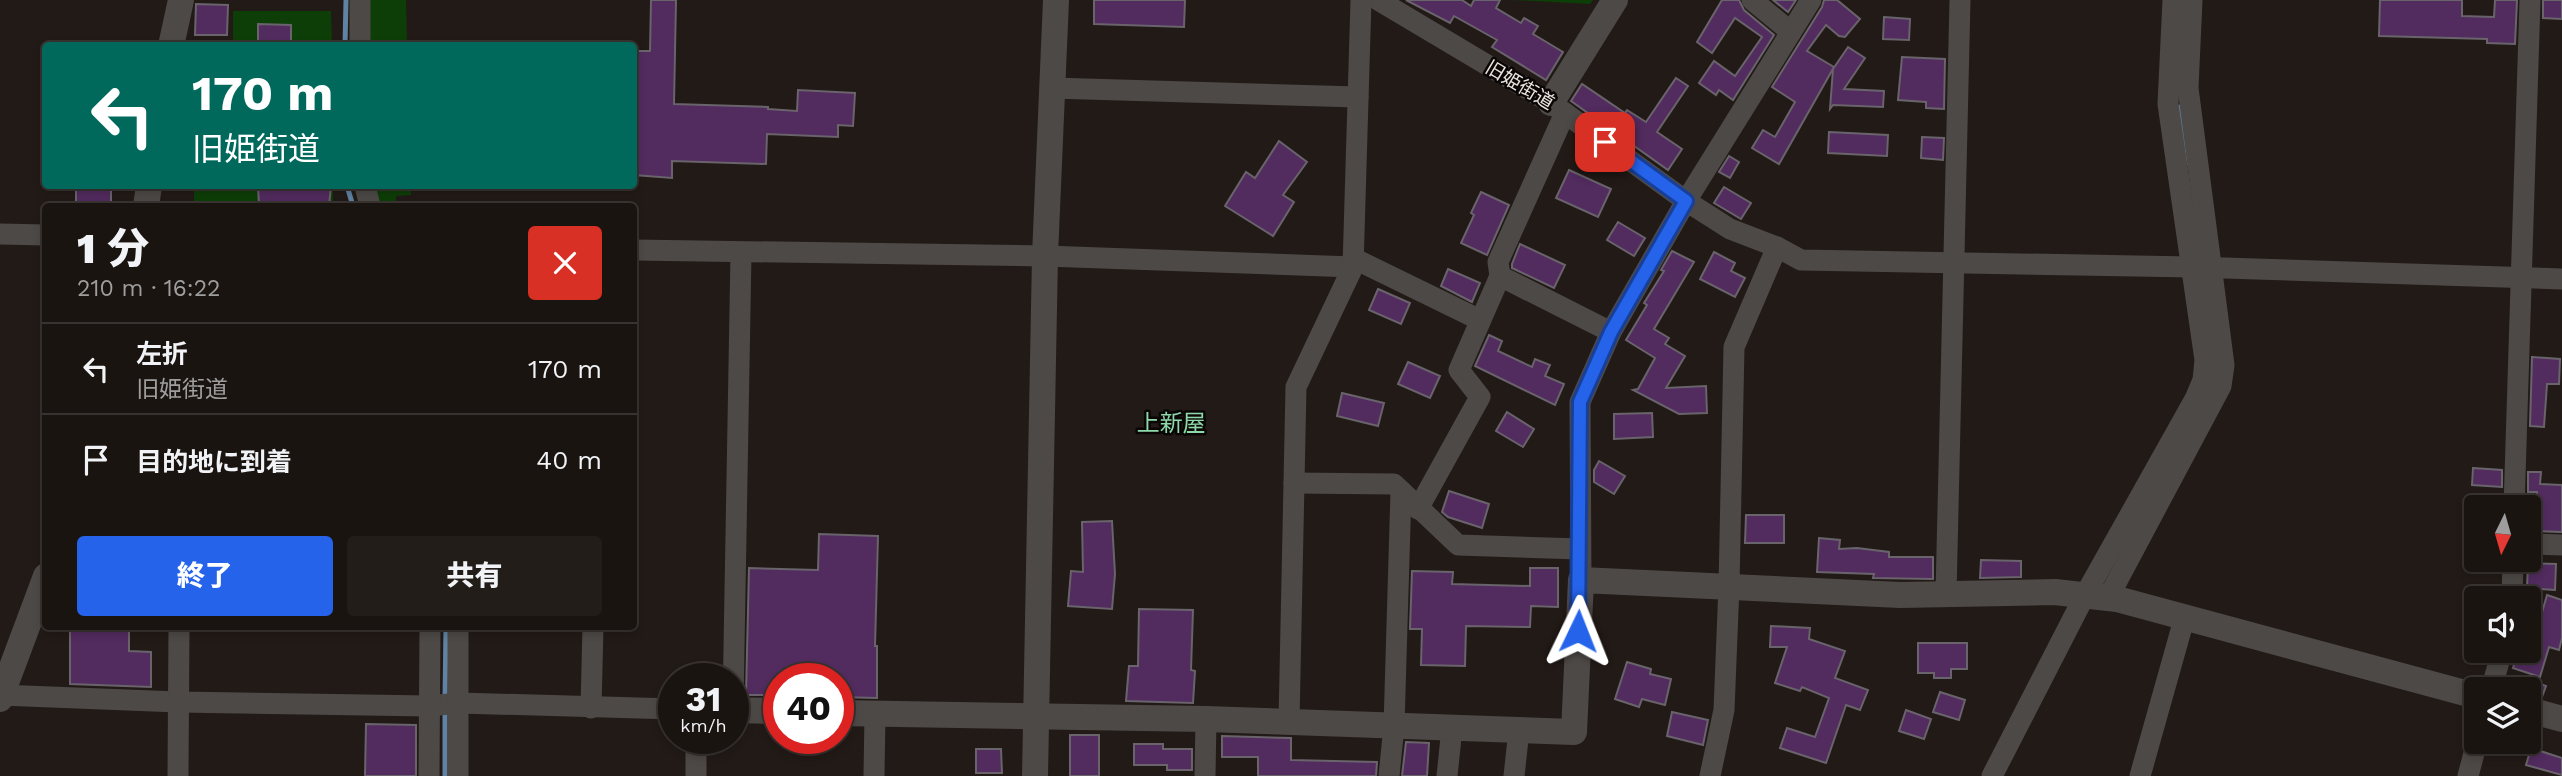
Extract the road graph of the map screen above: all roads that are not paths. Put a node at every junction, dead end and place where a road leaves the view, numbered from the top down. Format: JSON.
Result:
{"nodes":[{"id":1,"x":170,"y":0,"type":"edge"},
{"id":2,"x":181,"y":0,"type":"edge"},
{"id":3,"x":360,"y":0,"type":"edge"},
{"id":4,"x":1056,"y":0,"type":"edge"},
{"id":5,"x":1361,"y":0,"type":"edge"},
{"id":6,"x":1615,"y":0,"type":"edge"},
{"id":7,"x":1752,"y":0,"type":"edge"},
{"id":8,"x":1811,"y":0,"type":"edge"},
{"id":9,"x":1960,"y":0,"type":"edge"},
{"id":10,"x":2173,"y":0,"type":"edge"},
{"id":11,"x":2192,"y":0,"type":"edge"},
{"id":12,"x":2530,"y":0,"type":"edge"},
{"id":13,"x":1391,"y":3,"type":"edge"},
{"id":14,"x":1791,"y":32,"type":"junction"},
{"id":15,"x":172,"y":42,"type":"edge"},
{"id":16,"x":360,"y":42,"type":"edge"},
{"id":17,"x":1052,"y":88,"type":"junction"},
{"id":18,"x":1358,"y":97,"type":"junction"},
{"id":19,"x":1558,"y":108,"type":"junction"},
{"id":20,"x":1686,"y":201,"type":"junction"},
{"id":21,"x":0,"y":234,"type":"edge"},
{"id":22,"x":42,"y":235,"type":"edge"},
{"id":23,"x":1777,"y":247,"type":"junction"},
{"id":24,"x":637,"y":250,"type":"edge"},
{"id":25,"x":741,"y":253,"type":"junction"},
{"id":26,"x":1045,"y":257,"type":"junction"},
{"id":27,"x":1353,"y":262,"type":"junction"},
{"id":28,"x":1954,"y":264,"type":"junction"},
{"id":29,"x":2203,"y":267,"type":"junction"},
{"id":30,"x":1500,"y":276,"type":"junction"},
{"id":31,"x":2522,"y":277,"type":"junction"},
{"id":32,"x":2562,"y":278,"type":"edge"},
{"id":33,"x":1480,"y":320,"type":"junction"},
{"id":34,"x":1611,"y":332,"type":"junction"},
{"id":35,"x":1294,"y":483,"type":"junction"},
{"id":36,"x":1401,"y":491,"type":"junction"},
{"id":37,"x":2514,"y":495,"type":"edge"},
{"id":38,"x":1418,"y":509,"type":"junction"},
{"id":39,"x":2541,"y":544,"type":"edge"},
{"id":40,"x":2562,"y":545,"type":"edge"},
{"id":41,"x":1580,"y":549,"type":"junction"},
{"id":42,"x":1580,"y":580,"type":"junction"},
{"id":43,"x":42,"y":586,"type":"edge"},
{"id":44,"x":1729,"y":586,"type":"junction"},
{"id":45,"x":1946,"y":594,"type":"junction"},
{"id":46,"x":2096,"y":596,"type":"junction"},
{"id":47,"x":2185,"y":616,"type":"junction"},
{"id":48,"x":179,"y":630,"type":"edge"},
{"id":49,"x":430,"y":630,"type":"edge"},
{"id":50,"x":458,"y":630,"type":"edge"},
{"id":51,"x":593,"y":630,"type":"edge"},
{"id":52,"x":734,"y":663,"type":"edge"},
{"id":53,"x":2464,"y":693,"type":"edge"},
{"id":54,"x":0,"y":696,"type":"edge"},
{"id":55,"x":178,"y":702,"type":"junction"},
{"id":56,"x":459,"y":704,"type":"junction"},
{"id":57,"x":429,"y":706,"type":"junction"},
{"id":58,"x":591,"y":708,"type":"junction"},
{"id":59,"x":658,"y":709,"type":"edge"},
{"id":60,"x":854,"y":713,"type":"edge"},
{"id":61,"x":2541,"y":713,"type":"edge"},
{"id":62,"x":875,"y":714,"type":"junction"},
{"id":63,"x":1036,"y":718,"type":"junction"},
{"id":64,"x":1206,"y":719,"type":"junction"},
{"id":65,"x":2562,"y":719,"type":"edge"},
{"id":66,"x":1289,"y":721,"type":"junction"},
{"id":67,"x":1394,"y":726,"type":"junction"},
{"id":68,"x":1452,"y":728,"type":"junction"},
{"id":69,"x":1519,"y":730,"type":"junction"},
{"id":70,"x":696,"y":754,"type":"edge"},
{"id":71,"x":2474,"y":754,"type":"edge"},
{"id":72,"x":178,"y":776,"type":"edge"},
{"id":73,"x":429,"y":776,"type":"edge"},
{"id":74,"x":457,"y":776,"type":"edge"},
{"id":75,"x":696,"y":776,"type":"edge"},
{"id":76,"x":874,"y":776,"type":"edge"},
{"id":77,"x":1035,"y":776,"type":"edge"},
{"id":78,"x":1205,"y":776,"type":"edge"},
{"id":79,"x":1389,"y":776,"type":"edge"},
{"id":80,"x":1447,"y":776,"type":"edge"},
{"id":81,"x":1514,"y":776,"type":"edge"},
{"id":82,"x":1710,"y":776,"type":"edge"},
{"id":83,"x":1992,"y":776,"type":"edge"},
{"id":84,"x":2140,"y":776,"type":"edge"},
{"id":85,"x":2468,"y":776,"type":"edge"}],
"edges":[{"from":1,"to":2,"type":"street"},
{"from":2,"to":15,"type":"street"},
{"from":3,"to":16,"type":"street"},
{"from":4,"to":17,"type":"street"},
{"from":5,"to":18,"type":"street"},
{"from":6,"to":19,"type":"street"},
{"from":7,"to":14,"type":"street"},
{"from":8,"to":14,"type":"street"},
{"from":9,"to":28,"type":"street"},
{"from":10,"to":29,"type":"street"},
{"from":11,"to":29,"type":"street"},
{"from":12,"to":31,"type":"street"},
{"from":13,"to":19,"type":"street","name":"旧姫街道"},
{"from":14,"to":20,"type":"street"},
{"from":17,"to":18,"type":"street"},
{"from":17,"to":26,"type":"street"},
{"from":18,"to":27,"type":"street"},
{"from":19,"to":20,"type":"street","name":"旧姫街道"},
{"from":19,"to":30,"type":"street"},
{"from":20,"to":23,"type":"street","name":"旧姫街道"},
{"from":20,"to":34,"type":"street"},
{"from":21,"to":22,"type":"street"},
{"from":23,"to":28,"type":"street","name":"旧姫街道"},
{"from":23,"to":44,"type":"street"},
{"from":24,"to":25,"type":"street"},
{"from":25,"to":26,"type":"street"},
{"from":25,"to":52,"type":"street"},
{"from":26,"to":27,"type":"street"},
{"from":26,"to":63,"type":"street"},
{"from":27,"to":33,"type":"street"},
{"from":27,"to":35,"type":"street"},
{"from":28,"to":29,"type":"street"},
{"from":28,"to":45,"type":"street"},
{"from":29,"to":31,"type":"street"},
{"from":29,"to":46,"type":"street"},
{"from":30,"to":33,"type":"street"},
{"from":30,"to":34,"type":"street"},
{"from":31,"to":32,"type":"street"},
{"from":31,"to":37,"type":"street"},
{"from":33,"to":38,"type":"street"},
{"from":34,"to":41,"type":"street"},
{"from":35,"to":36,"type":"street"},
{"from":35,"to":66,"type":"street"},
{"from":36,"to":38,"type":"street"},
{"from":36,"to":67,"type":"street"},
{"from":38,"to":41,"type":"street"},
{"from":39,"to":40,"type":"street"},
{"from":41,"to":42,"type":"street"},
{"from":42,"to":44,"type":"street"},
{"from":42,"to":69,"type":"street"},
{"from":43,"to":54,"type":"street"},
{"from":44,"to":45,"type":"street"},
{"from":44,"to":82,"type":"street"},
{"from":45,"to":46,"type":"street"},
{"from":46,"to":47,"type":"street"},
{"from":46,"to":83,"type":"street"},
{"from":47,"to":53,"type":"street"},
{"from":47,"to":84,"type":"street"},
{"from":48,"to":55,"type":"street"},
{"from":49,"to":57,"type":"street"},
{"from":50,"to":56,"type":"street"},
{"from":51,"to":58,"type":"street"},
{"from":54,"to":55,"type":"street"},
{"from":55,"to":57,"type":"street"},
{"from":55,"to":72,"type":"street"},
{"from":56,"to":57,"type":"street"},
{"from":56,"to":58,"type":"street"},
{"from":56,"to":74,"type":"street"},
{"from":57,"to":73,"type":"street"},
{"from":58,"to":59,"type":"street"},
{"from":60,"to":62,"type":"street"},
{"from":61,"to":65,"type":"street"},
{"from":62,"to":63,"type":"street"},
{"from":62,"to":76,"type":"street"},
{"from":63,"to":64,"type":"street"},
{"from":63,"to":77,"type":"street"},
{"from":64,"to":66,"type":"street"},
{"from":64,"to":78,"type":"street"},
{"from":66,"to":67,"type":"street"},
{"from":67,"to":68,"type":"street"},
{"from":67,"to":79,"type":"street"},
{"from":68,"to":69,"type":"street"},
{"from":68,"to":80,"type":"street"},
{"from":69,"to":81,"type":"street"},
{"from":70,"to":75,"type":"street"},
{"from":71,"to":85,"type":"street"}]}
